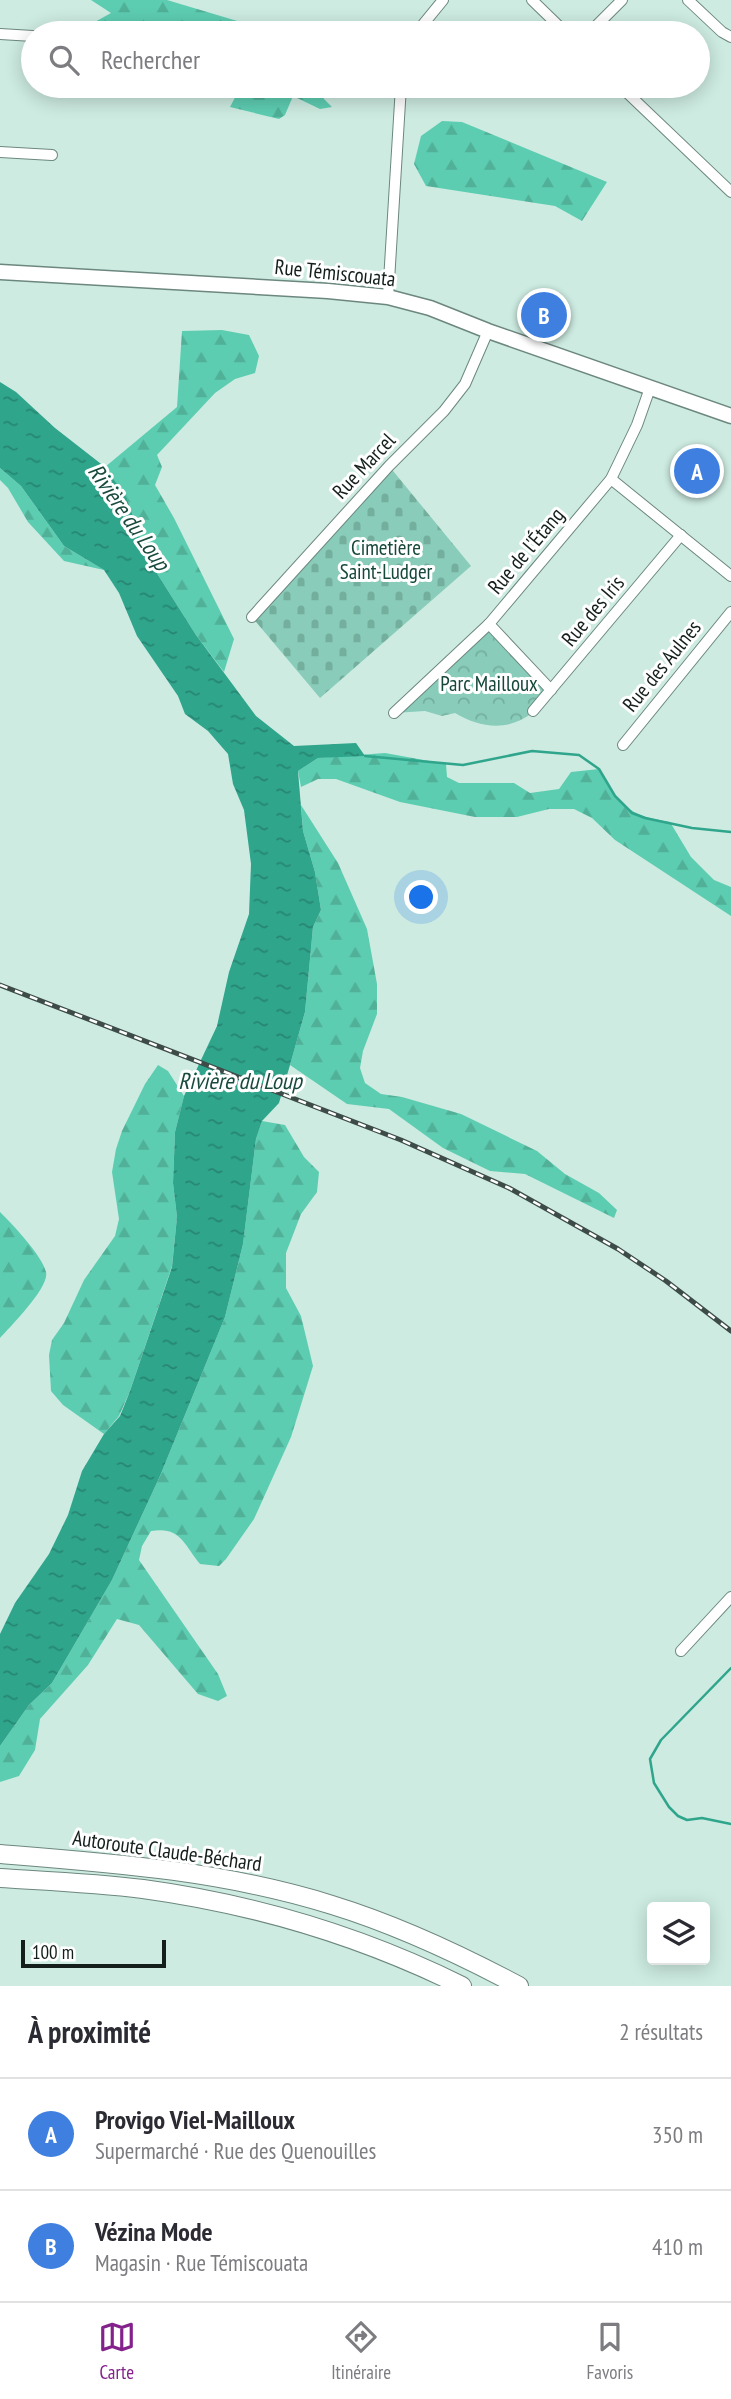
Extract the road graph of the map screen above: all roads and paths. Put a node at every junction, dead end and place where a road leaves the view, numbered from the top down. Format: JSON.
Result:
{"nodes":[{"id":1,"x":443,"y":0,"type":"edge"},
{"id":2,"x":532,"y":0,"type":"edge"},
{"id":3,"x":622,"y":0,"type":"edge"},
{"id":4,"x":688,"y":0,"type":"edge"},
{"id":5,"x":426,"y":21,"type":"edge"},
{"id":6,"x":552,"y":21,"type":"edge"},
{"id":7,"x":601,"y":21,"type":"edge"},
{"id":8,"x":0,"y":34,"type":"edge"},
{"id":9,"x":21,"y":35,"type":"edge"},
{"id":10,"x":731,"y":37,"type":"edge"},
{"id":11,"x":400,"y":98,"type":"edge"},
{"id":12,"x":633,"y":98,"type":"edge"},
{"id":13,"x":0,"y":152,"type":"edge"},
{"id":14,"x":52,"y":155,"type":"dead end"},
{"id":15,"x":731,"y":192,"type":"edge"},
{"id":16,"x":0,"y":272,"type":"edge"},
{"id":17,"x":388,"y":297,"type":"junction"},
{"id":18,"x":488,"y":331,"type":"junction"},
{"id":19,"x":650,"y":388,"type":"junction"},
{"id":20,"x":731,"y":416,"type":"edge"},
{"id":21,"x":611,"y":479,"type":"junction"},
{"id":22,"x":681,"y":535,"type":"junction"},
{"id":23,"x":731,"y":576,"type":"edge"},
{"id":24,"x":731,"y":612,"type":"edge"},
{"id":25,"x":252,"y":617,"type":"dead end"},
{"id":26,"x":489,"y":625,"type":"junction"},
{"id":27,"x":551,"y":690,"type":"junction"},
{"id":28,"x":533,"y":711,"type":"dead end"},
{"id":29,"x":394,"y":713,"type":"dead end"},
{"id":30,"x":623,"y":745,"type":"dead end"},
{"id":31,"x":731,"y":1597,"type":"edge"},
{"id":32,"x":681,"y":1651,"type":"dead end"},
{"id":33,"x":0,"y":1854,"type":"edge"},
{"id":34,"x":0,"y":1878,"type":"edge"},
{"id":35,"x":278,"y":1917,"type":"junction"},
{"id":36,"x":437,"y":1945,"type":"junction"},
{"id":37,"x":444,"y":1986,"type":"edge"},
{"id":38,"x":462,"y":1986,"type":"edge"},
{"id":39,"x":519,"y":1986,"type":"edge"},
{"id":40,"x":531,"y":1986,"type":"edge"}],
"edges":[{"from":1,"to":5,"type":"street"},
{"from":2,"to":6,"type":"street"},
{"from":3,"to":7,"type":"street"},
{"from":4,"to":10,"type":"street"},
{"from":8,"to":9,"type":"street"},
{"from":11,"to":17,"type":"street"},
{"from":12,"to":15,"type":"street"},
{"from":13,"to":14,"type":"street"},
{"from":16,"to":17,"type":"main road","name":"Rue Témiscouata"},
{"from":17,"to":18,"type":"main road","name":"Rue Témiscouata"},
{"from":18,"to":19,"type":"main road","name":"Rue Témiscouata"},
{"from":18,"to":25,"type":"street","name":"Rue Marcel"},
{"from":19,"to":20,"type":"main road","name":"Rue Témiscouata"},
{"from":19,"to":21,"type":"street","name":"Rue de l'Étang"},
{"from":21,"to":22,"type":"street"},
{"from":21,"to":26,"type":"street","name":"Rue de l'Étang"},
{"from":22,"to":23,"type":"street"},
{"from":22,"to":27,"type":"street","name":"Rue des Iris"},
{"from":24,"to":30,"type":"street","name":"Rue des Aulnes"},
{"from":26,"to":27,"type":"street"},
{"from":26,"to":29,"type":"street","name":"Rue de l'Étang"},
{"from":27,"to":28,"type":"street","name":"Rue des Iris"},
{"from":31,"to":32,"type":"street"},
{"from":33,"to":36,"type":"highway","name":"Autoroute Claude-Béchard"},
{"from":34,"to":35,"type":"highway","name":"Autoroute Claude-Béchard"},
{"from":35,"to":37,"type":"highway"},
{"from":35,"to":38,"type":"highway","name":"Autoroute Claude-Béchard"},
{"from":36,"to":39,"type":"highway","name":"Autoroute Claude-Béchard"},
{"from":36,"to":40,"type":"highway"}]}
